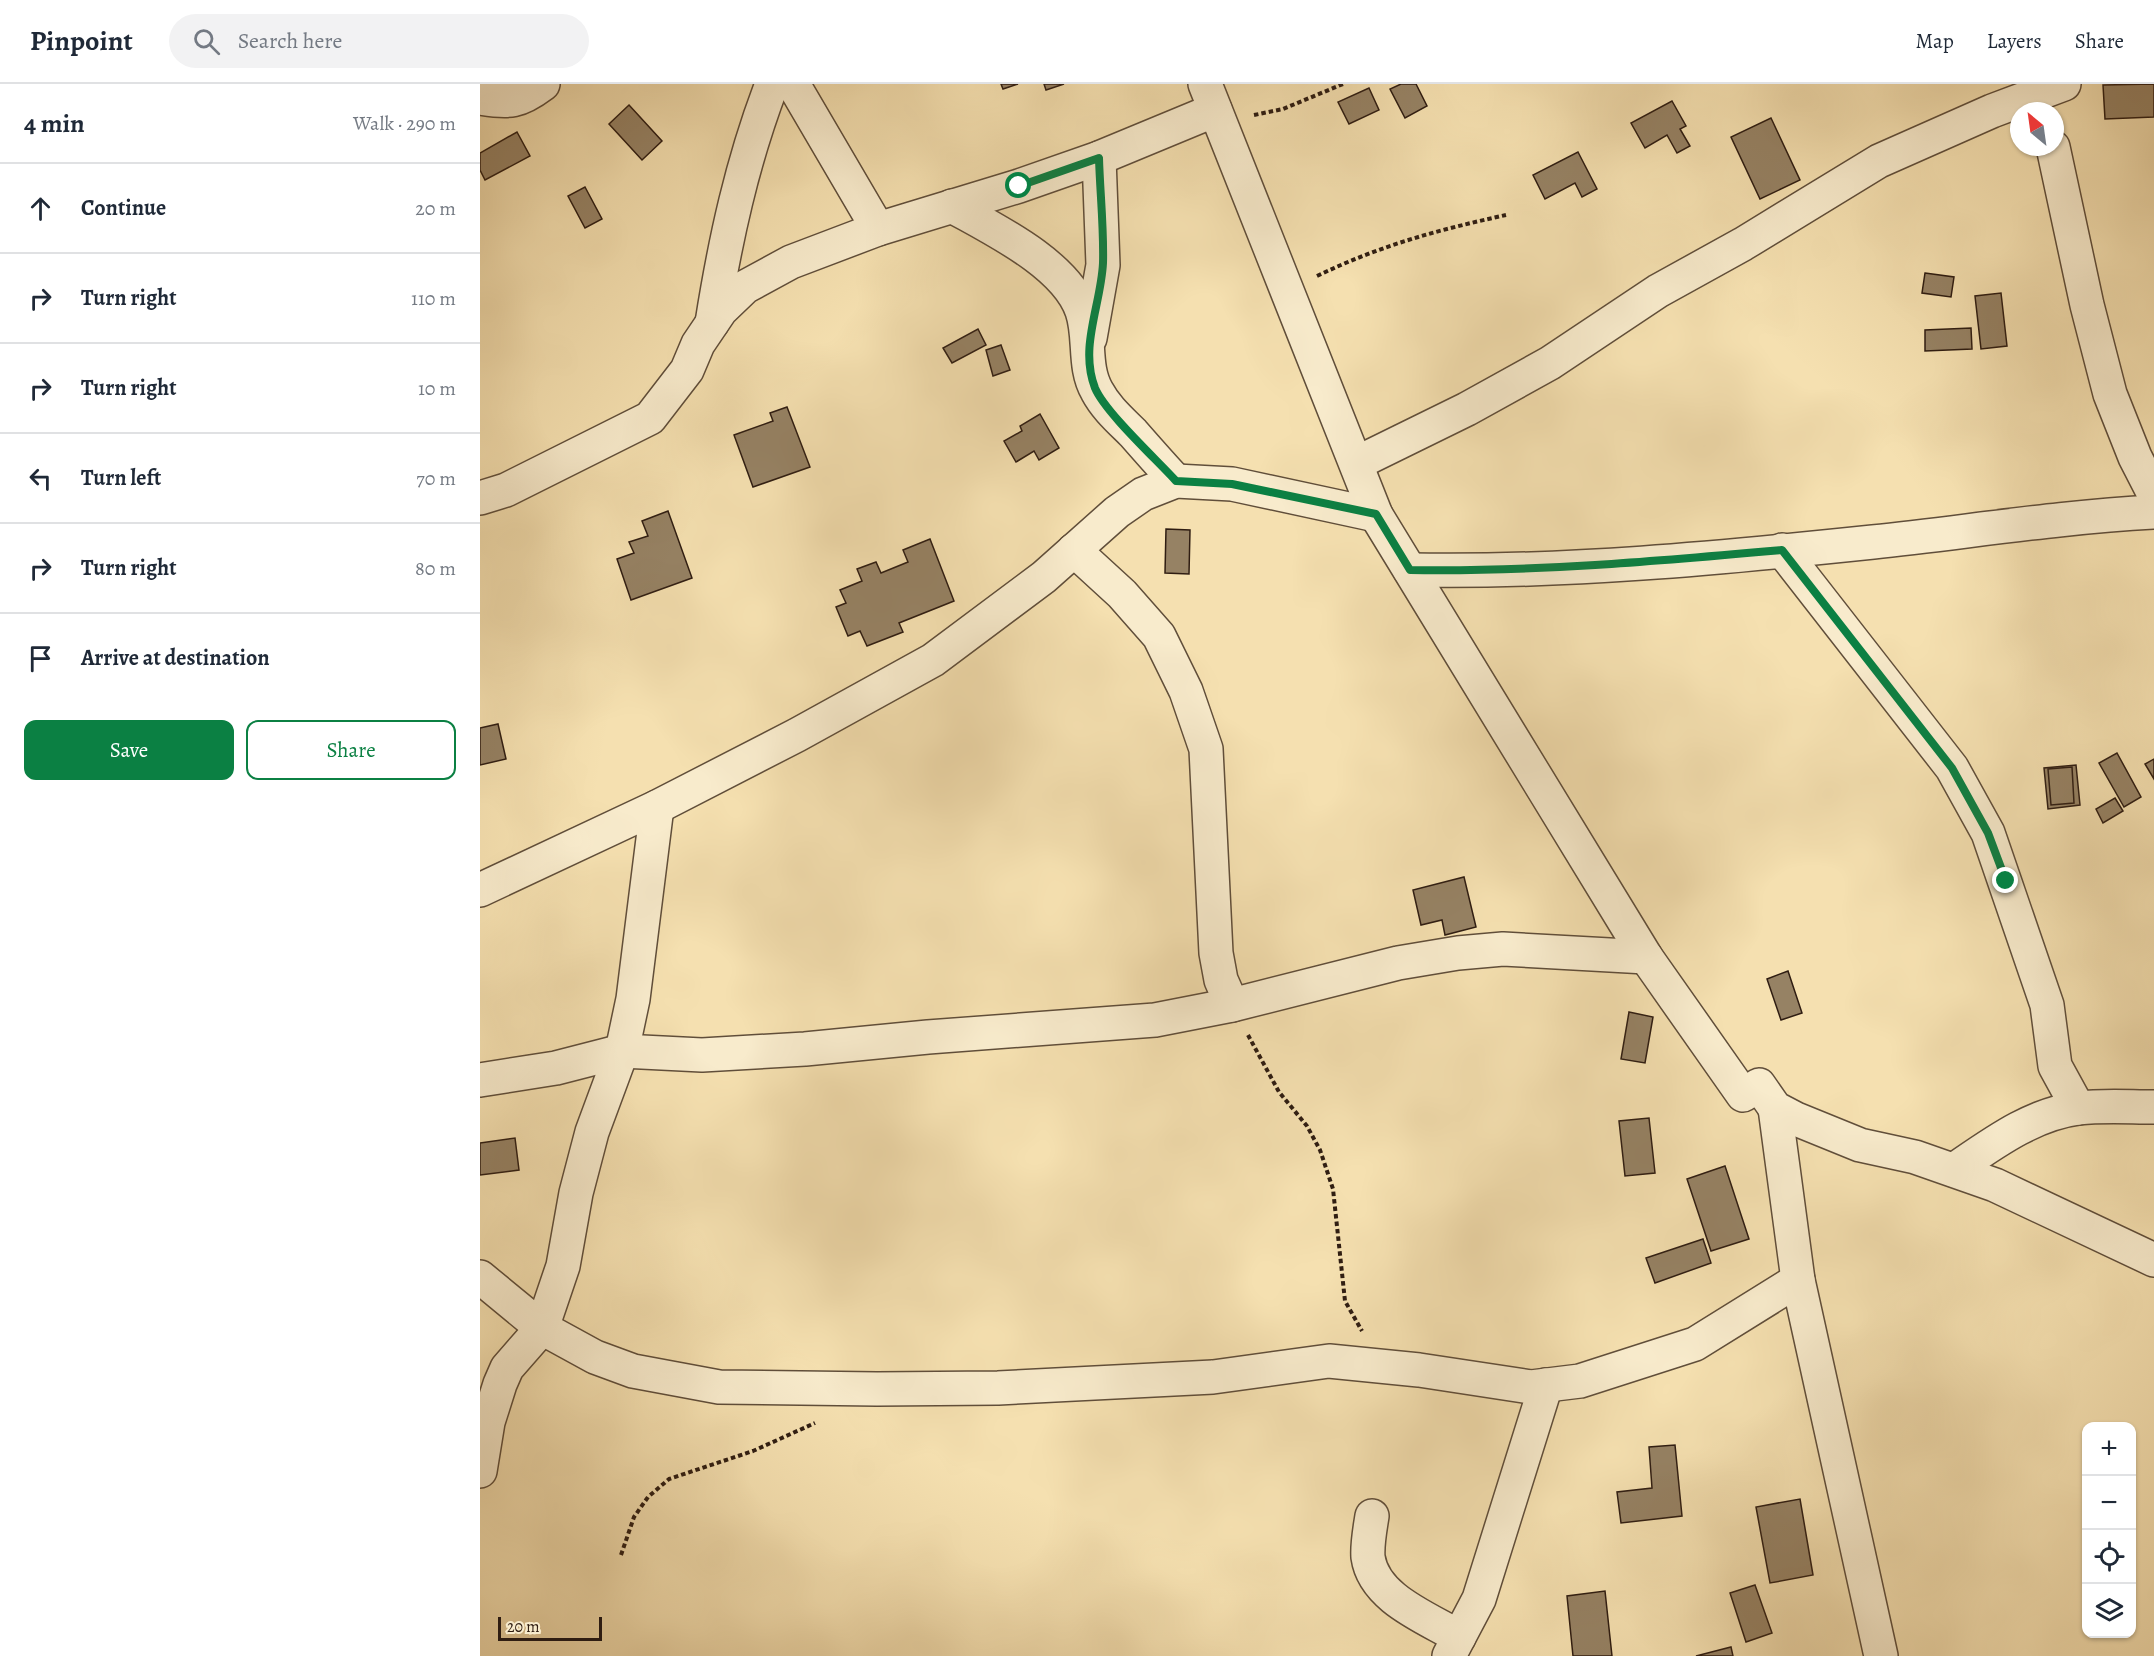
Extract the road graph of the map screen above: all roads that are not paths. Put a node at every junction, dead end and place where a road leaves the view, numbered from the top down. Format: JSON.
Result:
{"nodes":[{"id":1,"x":543,"y":84,"type":"edge"},
{"id":2,"x":772,"y":84,"type":"edge"},
{"id":3,"x":793,"y":84,"type":"edge"},
{"id":4,"x":2005,"y":94,"type":"edge"},
{"id":5,"x":2051,"y":96,"type":"edge"},
{"id":6,"x":1210,"y":97,"type":"edge"},
{"id":7,"x":480,"y":98,"type":"edge"},
{"id":8,"x":2055,"y":156,"type":"edge"},
{"id":9,"x":1099,"y":158,"type":"junction"},
{"id":10,"x":952,"y":206,"type":"junction"},
{"id":11,"x":878,"y":229,"type":"junction"},
{"id":12,"x":712,"y":323,"type":"junction"},
{"id":13,"x":1089,"y":346,"type":"junction"},
{"id":14,"x":1357,"y":463,"type":"junction"},
{"id":15,"x":1176,"y":481,"type":"junction"},
{"id":16,"x":2154,"y":494,"type":"edge"},
{"id":17,"x":480,"y":498,"type":"edge"},
{"id":18,"x":2154,"y":512,"type":"edge"},
{"id":19,"x":1376,"y":514,"type":"junction"},
{"id":20,"x":1074,"y":550,"type":"junction"},
{"id":21,"x":1782,"y":550,"type":"junction"},
{"id":22,"x":1410,"y":570,"type":"junction"},
{"id":23,"x":657,"y":807,"type":"junction"},
{"id":24,"x":480,"y":890,"type":"edge"},
{"id":25,"x":1646,"y":957,"type":"junction"},
{"id":26,"x":1232,"y":1005,"type":"junction"},
{"id":27,"x":622,"y":1052,"type":"junction"},
{"id":28,"x":480,"y":1080,"type":"edge"},
{"id":29,"x":2154,"y":1107,"type":"edge"},
{"id":30,"x":1775,"y":1108,"type":"junction"},
{"id":31,"x":2078,"y":1108,"type":"junction"},
{"id":32,"x":1954,"y":1170,"type":"junction"},
{"id":33,"x":2154,"y":1260,"type":"edge"},
{"id":34,"x":480,"y":1276,"type":"edge"},
{"id":35,"x":1798,"y":1280,"type":"junction"},
{"id":36,"x":542,"y":1328,"type":"junction"},
{"id":37,"x":1546,"y":1384,"type":"junction"},
{"id":38,"x":490,"y":1389,"type":"edge"},
{"id":39,"x":480,"y":1471,"type":"edge"},
{"id":40,"x":1372,"y":1516,"type":"dead end"},
{"id":41,"x":1463,"y":1644,"type":"edge"},
{"id":42,"x":1881,"y":1656,"type":"edge"}],
"edges":[{"from":1,"to":7,"type":"street"},
{"from":2,"to":12,"type":"street"},
{"from":3,"to":11,"type":"street"},
{"from":4,"to":5,"type":"street"},
{"from":4,"to":14,"type":"street"},
{"from":6,"to":9,"type":"street"},
{"from":6,"to":14,"type":"street"},
{"from":8,"to":16,"type":"street"},
{"from":9,"to":10,"type":"street"},
{"from":9,"to":13,"type":"street"},
{"from":10,"to":11,"type":"street"},
{"from":10,"to":13,"type":"street"},
{"from":11,"to":12,"type":"street"},
{"from":12,"to":17,"type":"street"},
{"from":13,"to":15,"type":"street"},
{"from":14,"to":19,"type":"street"},
{"from":15,"to":19,"type":"street"},
{"from":15,"to":20,"type":"street"},
{"from":18,"to":21,"type":"street"},
{"from":19,"to":22,"type":"street"},
{"from":20,"to":23,"type":"street"},
{"from":20,"to":26,"type":"street"},
{"from":21,"to":22,"type":"street"},
{"from":21,"to":31,"type":"street"},
{"from":22,"to":25,"type":"street"},
{"from":23,"to":24,"type":"street"},
{"from":23,"to":27,"type":"street"},
{"from":25,"to":26,"type":"street"},
{"from":25,"to":30,"type":"street"},
{"from":26,"to":27,"type":"street"},
{"from":27,"to":28,"type":"street"},
{"from":27,"to":36,"type":"street"},
{"from":29,"to":31,"type":"street"},
{"from":30,"to":32,"type":"street"},
{"from":30,"to":35,"type":"street"},
{"from":31,"to":32,"type":"street"},
{"from":32,"to":33,"type":"street"},
{"from":34,"to":36,"type":"street"},
{"from":35,"to":37,"type":"street"},
{"from":35,"to":42,"type":"street"},
{"from":36,"to":37,"type":"street"},
{"from":36,"to":38,"type":"street"},
{"from":37,"to":41,"type":"street"},
{"from":38,"to":39,"type":"street"},
{"from":40,"to":41,"type":"street"}]}
